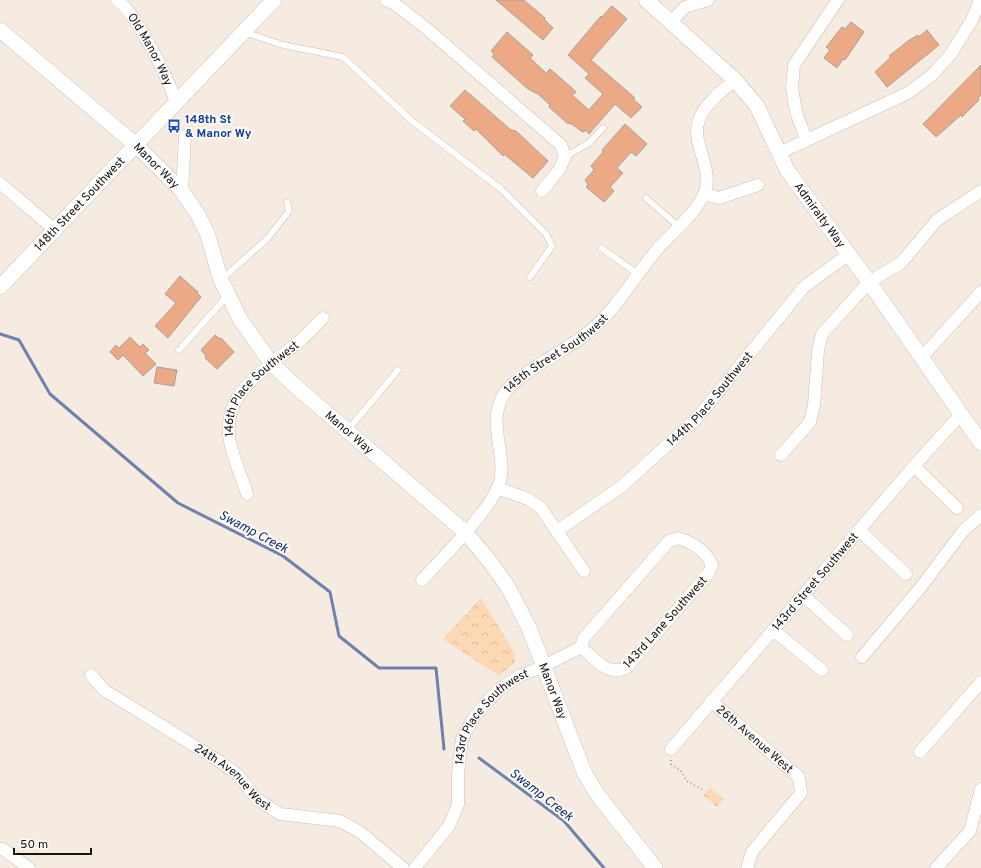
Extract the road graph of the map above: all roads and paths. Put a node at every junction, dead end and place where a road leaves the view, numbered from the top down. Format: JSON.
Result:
{"nodes":[{"id":1,"x":117,"y":0,"type":"edge"},
{"id":2,"x":274,"y":0,"type":"edge"},
{"id":3,"x":386,"y":0,"type":"edge"},
{"id":4,"x":646,"y":0,"type":"edge"},
{"id":5,"x":708,"y":0,"type":"edge"},
{"id":6,"x":838,"y":0,"type":"edge"},
{"id":7,"x":980,"y":0,"type":"edge"},
{"id":8,"x":671,"y":22,"type":"junction"},
{"id":9,"x":976,"y":24,"type":"edge"},
{"id":10,"x":0,"y":30,"type":"edge"},
{"id":11,"x":244,"y":32,"type":"junction"},
{"id":12,"x":735,"y":80,"type":"junction"},
{"id":13,"x":177,"y":104,"type":"junction"},
{"id":14,"x":602,"y":128,"type":"dead end"},
{"id":15,"x":185,"y":136,"type":"dead end"},
{"id":16,"x":806,"y":139,"type":"junction"},
{"id":17,"x":137,"y":146,"type":"junction"},
{"id":18,"x":779,"y":153,"type":"junction"},
{"id":19,"x":565,"y":156,"type":"junction"},
{"id":20,"x":0,"y":183,"type":"edge"},
{"id":21,"x":758,"y":184,"type":"dead end"},
{"id":22,"x":182,"y":191,"type":"junction"},
{"id":23,"x":542,"y":191,"type":"dead end"},
{"id":24,"x":981,"y":191,"type":"edge"},
{"id":25,"x":704,"y":194,"type":"junction"},
{"id":26,"x":646,"y":198,"type":"dead end"},
{"id":27,"x":287,"y":202,"type":"dead end"},
{"id":28,"x":678,"y":226,"type":"junction"},
{"id":29,"x":55,"y":230,"type":"junction"},
{"id":30,"x":601,"y":248,"type":"dead end"},
{"id":31,"x":849,"y":254,"type":"junction"},
{"id":32,"x":638,"y":274,"type":"junction"},
{"id":33,"x":530,"y":277,"type":"dead end"},
{"id":34,"x":221,"y":280,"type":"junction"},
{"id":35,"x":869,"y":282,"type":"junction"},
{"id":36,"x":1,"y":283,"type":"edge"},
{"id":37,"x":981,"y":292,"type":"edge"},
{"id":38,"x":228,"y":295,"type":"junction"},
{"id":39,"x":324,"y":318,"type":"dead end"},
{"id":40,"x":178,"y":350,"type":"dead end"},
{"id":41,"x":922,"y":357,"type":"junction"},
{"id":42,"x":271,"y":363,"type":"junction"},
{"id":43,"x":398,"y":370,"type":"dead end"},
{"id":44,"x":960,"y":415,"type":"junction"},
{"id":45,"x":347,"y":431,"type":"junction"},
{"id":46,"x":981,"y":444,"type":"edge"},
{"id":47,"x":781,"y":455,"type":"dead end"},
{"id":48,"x":914,"y":466,"type":"junction"},
{"id":49,"x":497,"y":488,"type":"junction"},
{"id":50,"x":247,"y":494,"type":"dead end"},
{"id":51,"x":957,"y":508,"type":"dead end"},
{"id":52,"x":981,"y":515,"type":"edge"},
{"id":53,"x":859,"y":530,"type":"junction"},
{"id":54,"x":557,"y":531,"type":"junction"},
{"id":55,"x":465,"y":532,"type":"junction"},
{"id":56,"x":584,"y":571,"type":"dead end"},
{"id":57,"x":906,"y":574,"type":"dead end"},
{"id":58,"x":422,"y":580,"type":"dead end"},
{"id":59,"x":803,"y":595,"type":"junction"},
{"id":60,"x":773,"y":630,"type":"junction"},
{"id":61,"x":847,"y":635,"type":"dead end"},
{"id":62,"x":582,"y":648,"type":"junction"},
{"id":63,"x":862,"y":657,"type":"dead end"},
{"id":64,"x":542,"y":667,"type":"junction"},
{"id":65,"x":822,"y":670,"type":"dead end"},
{"id":66,"x":91,"y":675,"type":"dead end"},
{"id":67,"x":981,"y":682,"type":"edge"},
{"id":68,"x":711,"y":701,"type":"junction"},
{"id":69,"x":671,"y":748,"type":"joint"},
{"id":70,"x":920,"y":752,"type":"dead end"},
{"id":71,"x":981,"y":789,"type":"edge"},
{"id":72,"x":704,"y":791,"type":"dead end"},
{"id":73,"x":0,"y":849,"type":"edge"},
{"id":74,"x":29,"y":868,"type":"edge"},
{"id":75,"x":403,"y":868,"type":"edge"},
{"id":76,"x":415,"y":868,"type":"edge"},
{"id":77,"x":655,"y":868,"type":"edge"},
{"id":78,"x":747,"y":868,"type":"edge"},
{"id":79,"x":936,"y":868,"type":"edge"}],
"edges":[{"from":1,"to":13,"type":"street","name":"Old Manor Way"},
{"from":2,"to":11,"type":"street","name":"148th Street Southwest"},
{"from":3,"to":19,"type":"street"},
{"from":4,"to":8,"type":"street","name":"Admiralty Way"},
{"from":5,"to":8,"type":"street"},
{"from":6,"to":16,"type":"street"},
{"from":7,"to":9,"type":"street"},
{"from":8,"to":12,"type":"street","name":"Admiralty Way"},
{"from":9,"to":16,"type":"street"},
{"from":10,"to":17,"type":"street","name":"Manor Way"},
{"from":11,"to":13,"type":"street","name":"148th Street Southwest"},
{"from":11,"to":33,"type":"lane"},
{"from":12,"to":18,"type":"street","name":"Admiralty Way"},
{"from":12,"to":25,"type":"street","name":"145th Street Southwest"},
{"from":13,"to":17,"type":"street","name":"148th Street Southwest"},
{"from":14,"to":19,"type":"lane"},
{"from":15,"to":22,"type":"street"},
{"from":16,"to":18,"type":"street"},
{"from":17,"to":22,"type":"street","name":"Manor Way"},
{"from":17,"to":29,"type":"street","name":"148th Street Southwest"},
{"from":18,"to":31,"type":"street","name":"Admiralty Way"},
{"from":19,"to":23,"type":"street"},
{"from":20,"to":29,"type":"street"},
{"from":21,"to":25,"type":"street"},
{"from":22,"to":34,"type":"street","name":"Manor Way"},
{"from":24,"to":35,"type":"street"},
{"from":25,"to":28,"type":"street","name":"145th Street Southwest"},
{"from":26,"to":28,"type":"lane"},
{"from":27,"to":34,"type":"lane"},
{"from":28,"to":32,"type":"street","name":"145th Street Southwest"},
{"from":29,"to":36,"type":"street","name":"148th Street Southwest"},
{"from":30,"to":32,"type":"lane"},
{"from":31,"to":35,"type":"street","name":"Admiralty Way"},
{"from":31,"to":54,"type":"street","name":"144th Place Southwest"},
{"from":32,"to":49,"type":"street","name":"145th Street Southwest"},
{"from":34,"to":38,"type":"street","name":"Manor Way"},
{"from":35,"to":41,"type":"street","name":"Admiralty Way"},
{"from":35,"to":47,"type":"street"},
{"from":37,"to":41,"type":"street"},
{"from":38,"to":40,"type":"lane"},
{"from":38,"to":42,"type":"street","name":"Manor Way"},
{"from":39,"to":42,"type":"street","name":"146th Place Southwest"},
{"from":41,"to":44,"type":"street","name":"Admiralty Way"},
{"from":42,"to":45,"type":"street","name":"Manor Way"},
{"from":42,"to":50,"type":"street","name":"146th Place Southwest"},
{"from":43,"to":45,"type":"lane"},
{"from":44,"to":46,"type":"street","name":"Admiralty Way"},
{"from":44,"to":48,"type":"street","name":"143rd Street Southwest"},
{"from":45,"to":55,"type":"street","name":"Manor Way"},
{"from":48,"to":51,"type":"street"},
{"from":48,"to":53,"type":"street","name":"143rd Street Southwest"},
{"from":49,"to":54,"type":"street"},
{"from":49,"to":55,"type":"street","name":"145th Street Southwest"},
{"from":52,"to":63,"type":"street"},
{"from":53,"to":57,"type":"street"},
{"from":53,"to":59,"type":"street","name":"143rd Street Southwest"},
{"from":54,"to":56,"type":"street"},
{"from":55,"to":58,"type":"street"},
{"from":55,"to":64,"type":"street","name":"Manor Way"},
{"from":59,"to":60,"type":"street","name":"143rd Street Southwest"},
{"from":59,"to":61,"type":"street"},
{"from":60,"to":65,"type":"street"},
{"from":60,"to":68,"type":"street","name":"143rd Street Southwest"},
{"from":62,"to":62,"type":"street","name":"143rd Lane Southwest"},
{"from":62,"to":64,"type":"street","name":"143rd Place Southwest"},
{"from":64,"to":76,"type":"street","name":"143rd Place Southwest"},
{"from":64,"to":77,"type":"street","name":"Manor Way"},
{"from":66,"to":75,"type":"street","name":"24th Avenue West"},
{"from":67,"to":70,"type":"street"},
{"from":68,"to":69,"type":"street","name":"143rd Street Southwest"},
{"from":68,"to":78,"type":"street","name":"26th Avenue West"},
{"from":69,"to":72,"type":"path"},
{"from":71,"to":79,"type":"street"},
{"from":73,"to":74,"type":"street"}]}
